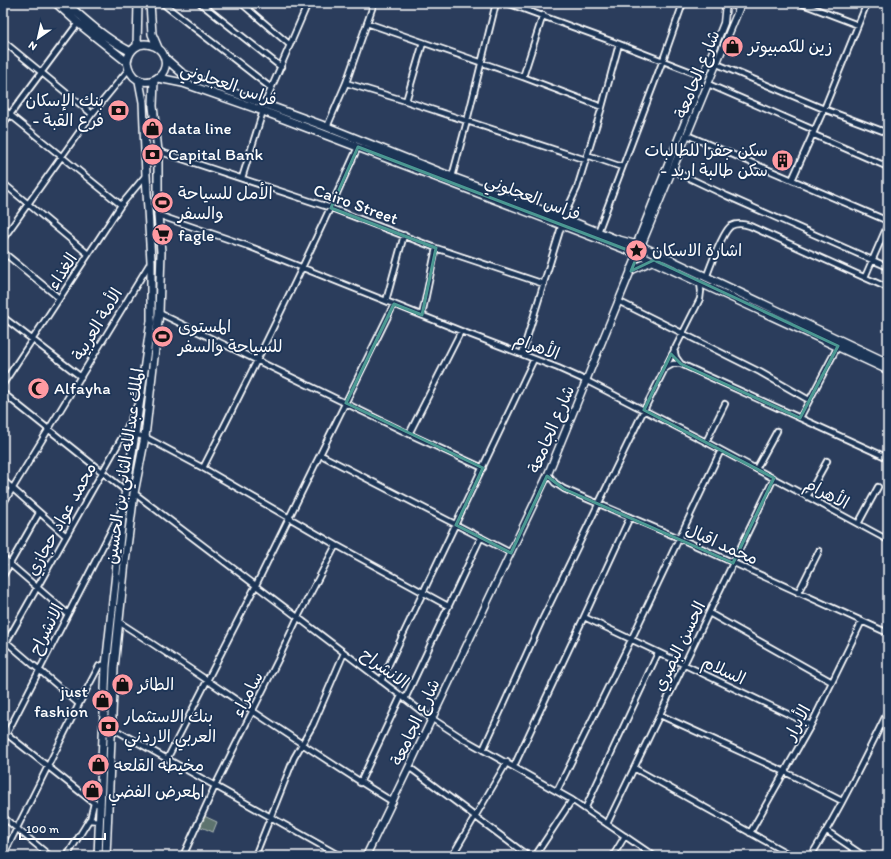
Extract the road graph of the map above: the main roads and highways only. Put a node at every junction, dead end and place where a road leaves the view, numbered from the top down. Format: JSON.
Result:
{"nodes":[{"id":1,"x":56,"y":3,"type":"edge"},
{"id":2,"x":66,"y":3,"type":"edge"},
{"id":3,"x":138,"y":3,"type":"edge"},
{"id":4,"x":150,"y":3,"type":"edge"},
{"id":5,"x":726,"y":3,"type":"edge"},
{"id":6,"x":742,"y":3,"type":"edge"},
{"id":7,"x":137,"y":46,"type":"junction"},
{"id":8,"x":158,"y":48,"type":"junction"},
{"id":9,"x":130,"y":52,"type":"junction"},
{"id":10,"x":165,"y":58,"type":"junction"},
{"id":11,"x":127,"y":66,"type":"junction"},
{"id":12,"x":156,"y":79,"type":"junction"},
{"id":13,"x":139,"y":81,"type":"junction"},
{"id":14,"x":263,"y":108,"type":"junction"},
{"id":15,"x":563,"y":221,"type":"junction"},
{"id":16,"x":638,"y":245,"type":"junction"},
{"id":17,"x":636,"y":253,"type":"junction"},
{"id":18,"x":654,"y":260,"type":"junction"},
{"id":19,"x":631,"y":270,"type":"junction"},
{"id":20,"x":888,"y":363,"type":"edge"},
{"id":21,"x":888,"y":370,"type":"edge"},
{"id":22,"x":130,"y":492,"type":"junction"},
{"id":23,"x":98,"y":856,"type":"edge"},
{"id":24,"x":106,"y":856,"type":"edge"},
{"id":25,"x":366,"y":856,"type":"edge"}],
"edges":[{"from":1,"to":11,"type":"main road"},
{"from":2,"to":9,"type":"main road"},
{"from":3,"to":7,"type":"main road"},
{"from":4,"to":8,"type":"main road"},
{"from":5,"to":6,"type":"main road"},
{"from":5,"to":16,"type":"main road","name":"شارع الجامعة"},
{"from":6,"to":16,"type":"main road","name":"شارع الجامعة"},
{"from":7,"to":8,"type":"main road"},
{"from":7,"to":9,"type":"main road"},
{"from":8,"to":10,"type":"main road"},
{"from":9,"to":11,"type":"main road"},
{"from":10,"to":12,"type":"main road"},
{"from":10,"to":14,"type":"main road","name":"فراس العجلوني"},
{"from":11,"to":13,"type":"main road"},
{"from":12,"to":13,"type":"main road"},
{"from":12,"to":14,"type":"main road","name":"فراس العجلوني"},
{"from":12,"to":22,"type":"main road","name":"الملك عبدالله الثاني بن الحسين"},
{"from":13,"to":22,"type":"main road","name":"الملك عبدالله الثاني بن الحسين"},
{"from":14,"to":15,"type":"main road","name":"فراس العجلوني"},
{"from":14,"to":15,"type":"main road","name":"فراس العجلوني"},
{"from":15,"to":16,"type":"main road","name":"فراس العجلوني"},
{"from":15,"to":17,"type":"main road","name":"فراس العجلوني"},
{"from":16,"to":17,"type":"main road","name":"شارع الجامعة"},
{"from":16,"to":20,"type":"main road","name":"فراس العجلوني"},
{"from":17,"to":18,"type":"main road","name":"فراس العجلوني"},
{"from":17,"to":19,"type":"main road","name":"شارع الجامعة"},
{"from":18,"to":19,"type":"main road"},
{"from":18,"to":21,"type":"main road","name":"فراس العجلوني"},
{"from":19,"to":25,"type":"main road","name":"شارع الجامعة"},
{"from":22,"to":23,"type":"main road","name":"الملك عبدالله الثاني بن الحسين"},
{"from":22,"to":24,"type":"main road","name":"الملك عبدالله الثاني بن الحسين"}]}
